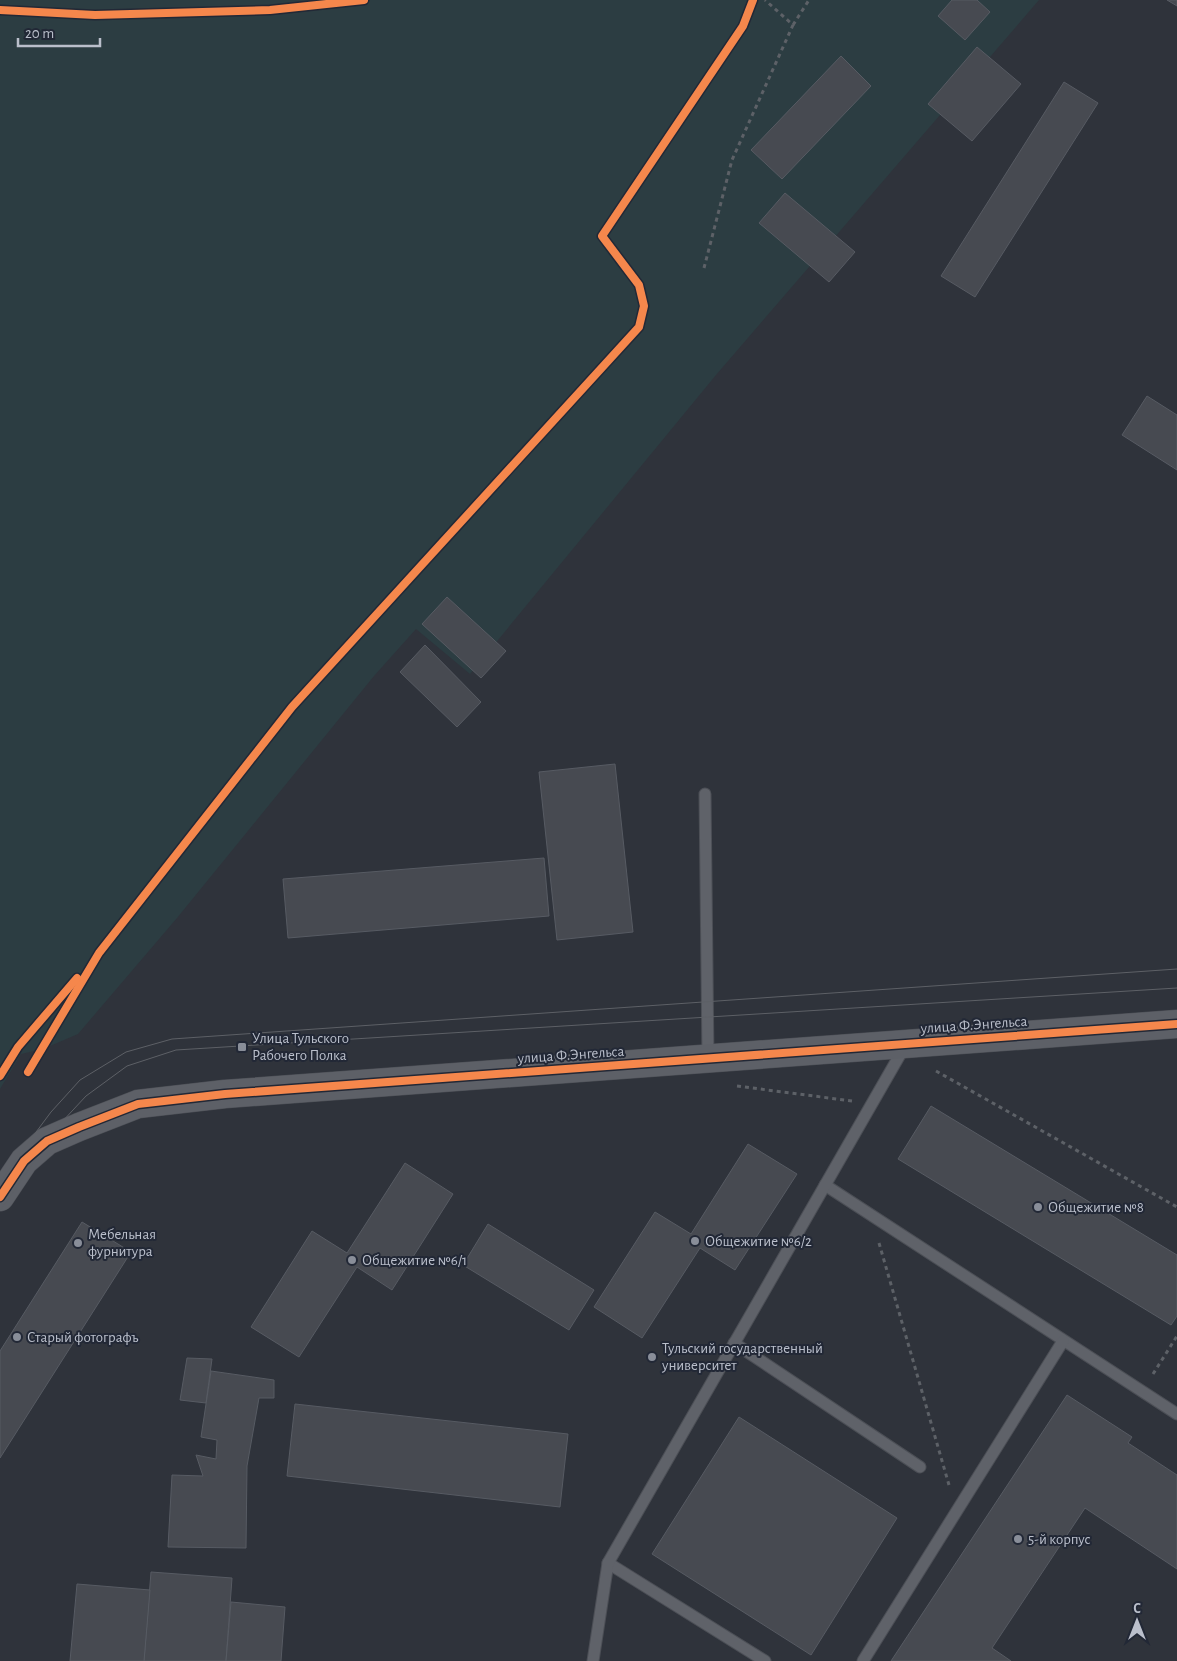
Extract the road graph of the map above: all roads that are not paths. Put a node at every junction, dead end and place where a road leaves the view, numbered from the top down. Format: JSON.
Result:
{"nodes":[{"id":1,"x":705,"y":794,"type":"dead end"},
{"id":2,"x":1177,"y":1024,"type":"edge"},
{"id":3,"x":906,"y":1044,"type":"junction"},
{"id":4,"x":708,"y":1059,"type":"junction"},
{"id":5,"x":825,"y":1185,"type":"junction"},
{"id":6,"x":0,"y":1197,"type":"edge"},
{"id":7,"x":1063,"y":1341,"type":"junction"},
{"id":8,"x":734,"y":1343,"type":"junction"},
{"id":9,"x":1177,"y":1414,"type":"edge"},
{"id":10,"x":920,"y":1467,"type":"dead end"},
{"id":11,"x":608,"y":1563,"type":"junction"},
{"id":12,"x":593,"y":1661,"type":"edge"},
{"id":13,"x":765,"y":1661,"type":"edge"},
{"id":14,"x":864,"y":1661,"type":"edge"}],
"edges":[{"from":1,"to":4,"type":"lane"},
{"from":2,"to":3,"type":"street","name":"улица Ф.Энгельса"},
{"from":3,"to":4,"type":"street","name":"улица Ф.Энгельса"},
{"from":3,"to":5,"type":"lane"},
{"from":4,"to":6,"type":"street","name":"улица Ф.Энгельса"},
{"from":5,"to":7,"type":"lane"},
{"from":5,"to":8,"type":"lane"},
{"from":7,"to":9,"type":"lane"},
{"from":7,"to":14,"type":"lane"},
{"from":8,"to":10,"type":"lane"},
{"from":8,"to":11,"type":"lane"},
{"from":11,"to":12,"type":"lane"},
{"from":11,"to":13,"type":"lane"}]}
